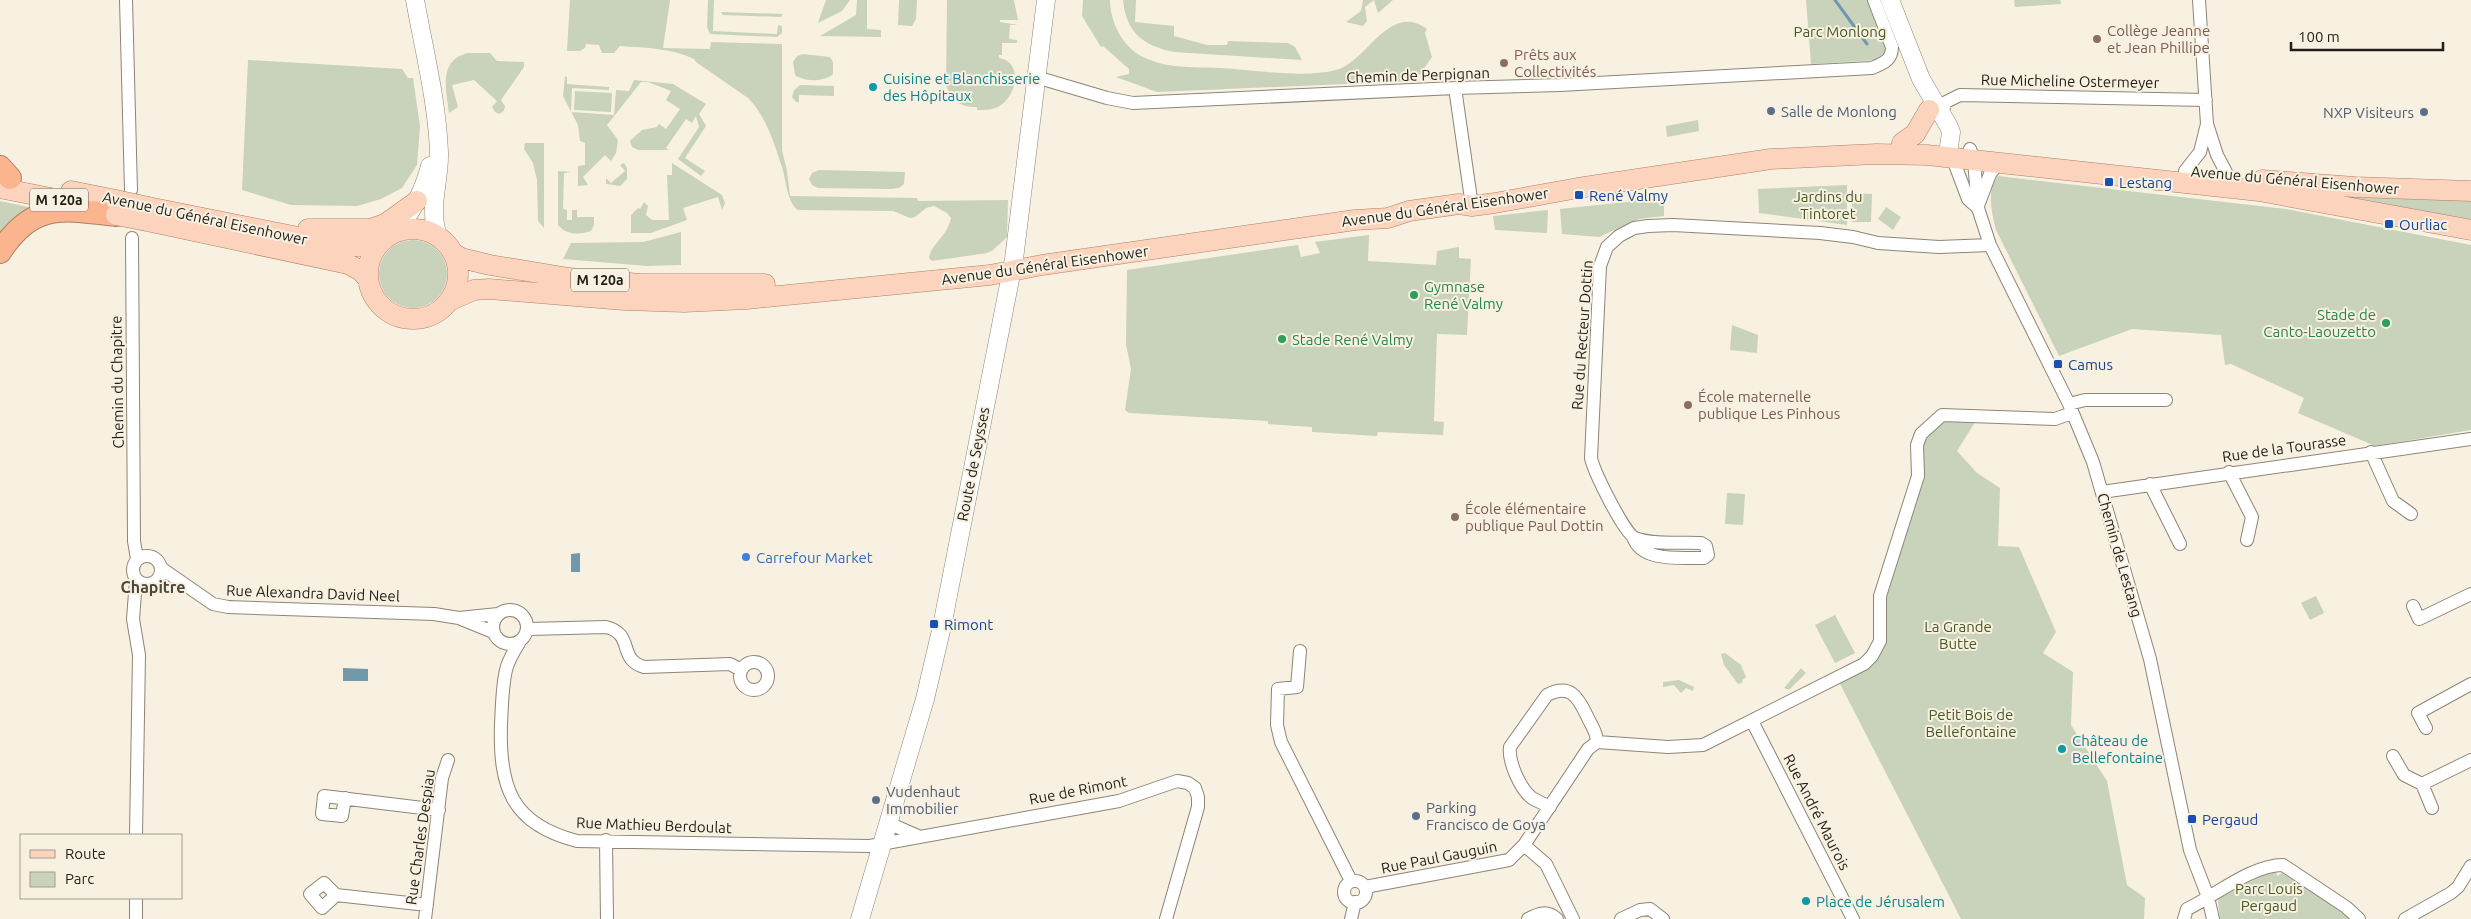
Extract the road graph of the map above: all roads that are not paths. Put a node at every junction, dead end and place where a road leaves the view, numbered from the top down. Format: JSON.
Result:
{"nodes":[{"id":1,"x":126,"y":0,"type":"edge"},
{"id":2,"x":415,"y":0,"type":"edge"},
{"id":3,"x":1046,"y":0,"type":"edge"},
{"id":4,"x":1874,"y":0,"type":"edge"},
{"id":5,"x":1890,"y":0,"type":"edge"},
{"id":6,"x":2199,"y":0,"type":"edge"},
{"id":7,"x":1036,"y":77,"type":"junction"},
{"id":8,"x":1455,"y":88,"type":"junction"},
{"id":9,"x":2206,"y":100,"type":"junction"},
{"id":10,"x":1936,"y":111,"type":"junction"},
{"id":11,"x":2208,"y":124,"type":"junction"},
{"id":12,"x":437,"y":133,"type":"junction"},
{"id":13,"x":1902,"y":143,"type":"junction"},
{"id":14,"x":1951,"y":152,"type":"junction"},
{"id":15,"x":1972,"y":155,"type":"junction"},
{"id":16,"x":1999,"y":163,"type":"junction"},
{"id":17,"x":2185,"y":171,"type":"junction"},
{"id":18,"x":2228,"y":176,"type":"junction"},
{"id":19,"x":2,"y":177,"type":"edge"},
{"id":20,"x":2471,"y":190,"type":"edge"},
{"id":21,"x":1471,"y":200,"type":"junction"},
{"id":22,"x":417,"y":201,"type":"junction"},
{"id":23,"x":121,"y":202,"type":"junction"},
{"id":24,"x":1978,"y":208,"type":"junction"},
{"id":25,"x":148,"y":214,"type":"junction"},
{"id":26,"x":252,"y":228,"type":"junction"},
{"id":27,"x":2471,"y":230,"type":"edge"},
{"id":28,"x":438,"y":236,"type":"junction"},
{"id":29,"x":132,"y":238,"type":"dead end"},
{"id":30,"x":387,"y":238,"type":"junction"},
{"id":31,"x":1990,"y":245,"type":"junction"},
{"id":32,"x":0,"y":252,"type":"edge"},
{"id":33,"x":453,"y":253,"type":"junction"},
{"id":34,"x":1013,"y":265,"type":"junction"},
{"id":35,"x":368,"y":279,"type":"junction"},
{"id":36,"x":449,"y":301,"type":"junction"},
{"id":37,"x":2166,"y":400,"type":"dead end"},
{"id":38,"x":2071,"y":408,"type":"junction"},
{"id":39,"x":2471,"y":438,"type":"edge"},
{"id":40,"x":2371,"y":452,"type":"junction"},
{"id":41,"x":2230,"y":472,"type":"junction"},
{"id":42,"x":2150,"y":484,"type":"junction"},
{"id":43,"x":2102,"y":492,"type":"junction"},
{"id":44,"x":2411,"y":514,"type":"dead end"},
{"id":45,"x":1633,"y":537,"type":"junction"},
{"id":46,"x":2247,"y":540,"type":"dead end"},
{"id":47,"x":2180,"y":544,"type":"dead end"},
{"id":48,"x":143,"y":558,"type":"junction"},
{"id":49,"x":150,"y":578,"type":"junction"},
{"id":50,"x":2471,"y":594,"type":"edge"},
{"id":51,"x":2413,"y":606,"type":"dead end"},
{"id":52,"x":498,"y":614,"type":"junction"},
{"id":53,"x":459,"y":618,"type":"junction"},
{"id":54,"x":528,"y":629,"type":"junction"},
{"id":55,"x":496,"y":636,"type":"junction"},
{"id":56,"x":519,"y":643,"type":"junction"},
{"id":57,"x":1300,"y":651,"type":"dead end"},
{"id":58,"x":506,"y":669,"type":"junction"},
{"id":59,"x":741,"y":670,"type":"dead end"},
{"id":60,"x":2471,"y":684,"type":"edge"},
{"id":61,"x":1752,"y":721,"type":"junction"},
{"id":62,"x":2426,"y":728,"type":"dead end"},
{"id":63,"x":1597,"y":742,"type":"junction"},
{"id":64,"x":2393,"y":756,"type":"dead end"},
{"id":65,"x":448,"y":760,"type":"dead end"},
{"id":66,"x":2471,"y":760,"type":"edge"},
{"id":67,"x":2422,"y":784,"type":"junction"},
{"id":68,"x":345,"y":798,"type":"dead end"},
{"id":69,"x":1550,"y":807,"type":"junction"},
{"id":70,"x":2432,"y":808,"type":"dead end"},
{"id":71,"x":439,"y":810,"type":"junction"},
{"id":72,"x":888,"y":823,"type":"junction"},
{"id":73,"x":136,"y":834,"type":"edge"},
{"id":74,"x":918,"y":836,"type":"junction"},
{"id":75,"x":606,"y":840,"type":"junction"},
{"id":76,"x":882,"y":844,"type":"junction"},
{"id":77,"x":1524,"y":845,"type":"junction"},
{"id":78,"x":2471,"y":866,"type":"edge"},
{"id":79,"x":1351,"y":882,"type":"junction"},
{"id":80,"x":1365,"y":887,"type":"junction"},
{"id":81,"x":336,"y":896,"type":"dead end"},
{"id":82,"x":2208,"y":896,"type":"junction"},
{"id":83,"x":136,"y":899,"type":"edge"},
{"id":84,"x":1355,"y":902,"type":"junction"},
{"id":85,"x":427,"y":905,"type":"junction"},
{"id":86,"x":136,"y":919,"type":"edge"},
{"id":87,"x":425,"y":919,"type":"edge"},
{"id":88,"x":607,"y":919,"type":"edge"},
{"id":89,"x":860,"y":919,"type":"edge"},
{"id":90,"x":1166,"y":919,"type":"edge"},
{"id":91,"x":1351,"y":919,"type":"edge"},
{"id":92,"x":1528,"y":919,"type":"edge"},
{"id":93,"x":1557,"y":919,"type":"edge"},
{"id":94,"x":1573,"y":919,"type":"edge"},
{"id":95,"x":1621,"y":919,"type":"edge"},
{"id":96,"x":1663,"y":919,"type":"edge"},
{"id":97,"x":1853,"y":919,"type":"edge"},
{"id":98,"x":2184,"y":919,"type":"edge"},
{"id":99,"x":2213,"y":919,"type":"edge"},
{"id":100,"x":2359,"y":919,"type":"edge"},
{"id":101,"x":2405,"y":919,"type":"edge"}],
"edges":[{"from":1,"to":23,"type":"street"},
{"from":2,"to":12,"type":"main road"},
{"from":3,"to":7,"type":"main road","name":"Route de Seysses"},
{"from":4,"to":8,"type":"street","name":"Chemin de Perpignan"},
{"from":5,"to":10,"type":"main road","name":"Chemin de Lestang"},
{"from":6,"to":9,"type":"street"},
{"from":7,"to":8,"type":"street","name":"Chemin de Perpignan"},
{"from":7,"to":34,"type":"main road","name":"Route de Seysses"},
{"from":8,"to":21,"type":"street"},
{"from":9,"to":10,"type":"street","name":"Rue Micheline Ostermeyer"},
{"from":9,"to":11,"type":"street"},
{"from":10,"to":13,"type":"main road"},
{"from":10,"to":14,"type":"main road","name":"Chemin de Lestang"},
{"from":11,"to":17,"type":"street"},
{"from":11,"to":18,"type":"street"},
{"from":12,"to":22,"type":"main road"},
{"from":12,"to":28,"type":"main road"},
{"from":13,"to":14,"type":"main road","name":"Avenue du Général Eisenhower"},
{"from":13,"to":21,"type":"main road","name":"Avenue du Général Eisenhower"},
{"from":14,"to":15,"type":"main road","name":"Avenue du Général Eisenhower"},
{"from":14,"to":21,"type":"main road","name":"Avenue du Général Eisenhower"},
{"from":14,"to":24,"type":"street","name":"Chemin de Lestang"},
{"from":15,"to":16,"type":"main road","name":"Avenue du Général Eisenhower"},
{"from":15,"to":17,"type":"main road","name":"Avenue du Général Eisenhower"},
{"from":15,"to":24,"type":"street","name":"Chemin de Lestang"},
{"from":16,"to":24,"type":"street"},
{"from":16,"to":27,"type":"main road","name":"Avenue du Général Eisenhower"},
{"from":17,"to":18,"type":"main road","name":"Avenue du Général Eisenhower"},
{"from":18,"to":20,"type":"main road","name":"Avenue du Général Eisenhower"},
{"from":19,"to":23,"type":"main road","name":"Avenue du Général Eisenhower","number":"M 120a"},
{"from":21,"to":34,"type":"main road","name":"Avenue du Général Eisenhower"},
{"from":22,"to":26,"type":"main road"},
{"from":22,"to":30,"type":"main road"},
{"from":23,"to":25,"type":"main road","name":"Avenue du Général Eisenhower","number":"M 120a","bridge":true},
{"from":23,"to":32,"type":"highway"},
{"from":24,"to":31,"type":"street","name":"Chemin de Lestang"},
{"from":25,"to":26,"type":"main road","name":"Avenue du Général Eisenhower","number":"M 120a"},
{"from":25,"to":35,"type":"main road","name":"Avenue du Général Eisenhower","number":"M 120a"},
{"from":26,"to":30,"type":"main road","name":"Avenue du Général Eisenhower","number":"M 120a"},
{"from":28,"to":30,"type":"main road"},
{"from":28,"to":33,"type":"main road"},
{"from":29,"to":48,"type":"street","name":"Chemin du Chapitre"},
{"from":30,"to":35,"type":"main road"},
{"from":31,"to":38,"type":"street","name":"Chemin de Lestang"},
{"from":31,"to":45,"type":"street","name":"Rue du Recteur Dottin"},
{"from":33,"to":34,"type":"main road","name":"Avenue du Général Eisenhower","number":"M 120a"},
{"from":33,"to":36,"type":"main road"},
{"from":34,"to":36,"type":"main road","name":"Avenue du Général Eisenhower","number":"M 120a"},
{"from":34,"to":72,"type":"main road","name":"Route de Seysses"},
{"from":35,"to":36,"type":"main road"},
{"from":37,"to":38,"type":"street"},
{"from":38,"to":43,"type":"street","name":"Chemin de Lestang"},
{"from":38,"to":61,"type":"street"},
{"from":39,"to":40,"type":"street","name":"Rue de la Tourasse"},
{"from":40,"to":41,"type":"street","name":"Rue de la Tourasse"},
{"from":40,"to":44,"type":"street"},
{"from":41,"to":42,"type":"street","name":"Rue de la Tourasse"},
{"from":41,"to":46,"type":"street"},
{"from":42,"to":43,"type":"street","name":"Rue de la Tourasse"},
{"from":42,"to":47,"type":"street"},
{"from":43,"to":82,"type":"street","name":"Chemin de Lestang"},
{"from":45,"to":45,"type":"street","name":"Rue du Recteur Dottin"},
{"from":48,"to":49,"type":"street","name":"Rue Alexandra David Neel"},
{"from":48,"to":49,"type":"street"},
{"from":49,"to":53,"type":"street","name":"Rue Alexandra David Neel"},
{"from":49,"to":73,"type":"street"},
{"from":50,"to":51,"type":"street"},
{"from":52,"to":53,"type":"street"},
{"from":52,"to":54,"type":"street"},
{"from":52,"to":55,"type":"street"},
{"from":53,"to":55,"type":"street"},
{"from":54,"to":56,"type":"street"},
{"from":54,"to":59,"type":"street"},
{"from":55,"to":56,"type":"street"},
{"from":55,"to":58,"type":"street","name":"Rue Mathieu Berdoulat"},
{"from":56,"to":58,"type":"street","name":"Rue Mathieu Berdoulat"},
{"from":57,"to":79,"type":"street"},
{"from":58,"to":75,"type":"street","name":"Rue Mathieu Berdoulat"},
{"from":60,"to":62,"type":"street"},
{"from":61,"to":63,"type":"street"},
{"from":61,"to":97,"type":"street","name":"Rue André Maurois"},
{"from":63,"to":69,"type":"street","name":"Rue Paul Gauguin"},
{"from":63,"to":69,"type":"street"},
{"from":64,"to":67,"type":"street"},
{"from":65,"to":71,"type":"street","name":"Rue Charles Despiau"},
{"from":66,"to":67,"type":"street"},
{"from":67,"to":70,"type":"street"},
{"from":68,"to":71,"type":"street"},
{"from":69,"to":77,"type":"street","name":"Rue Paul Gauguin"},
{"from":71,"to":85,"type":"street","name":"Rue Charles Despiau"},
{"from":72,"to":74,"type":"street"},
{"from":72,"to":76,"type":"main road","name":"Route de Seysses"},
{"from":74,"to":76,"type":"street","name":"Rue de Rimont"},
{"from":74,"to":90,"type":"street","name":"Rue de Rimont"},
{"from":75,"to":76,"type":"street","name":"Rue Mathieu Berdoulat"},
{"from":75,"to":88,"type":"street"},
{"from":76,"to":89,"type":"main road","name":"Route de Seysses"},
{"from":77,"to":80,"type":"street","name":"Rue Paul Gauguin"},
{"from":77,"to":94,"type":"street"},
{"from":78,"to":101,"type":"street"},
{"from":79,"to":80,"type":"street"},
{"from":79,"to":84,"type":"street"},
{"from":80,"to":84,"type":"street"},
{"from":81,"to":85,"type":"street"},
{"from":82,"to":98,"type":"street"},
{"from":82,"to":99,"type":"street","name":"Chemin de Lestang"},
{"from":82,"to":100,"type":"street"},
{"from":83,"to":86,"type":"street"},
{"from":84,"to":91,"type":"street"},
{"from":85,"to":87,"type":"street","name":"Rue Charles Despiau"},
{"from":92,"to":93,"type":"street"},
{"from":95,"to":96,"type":"street"}]}
